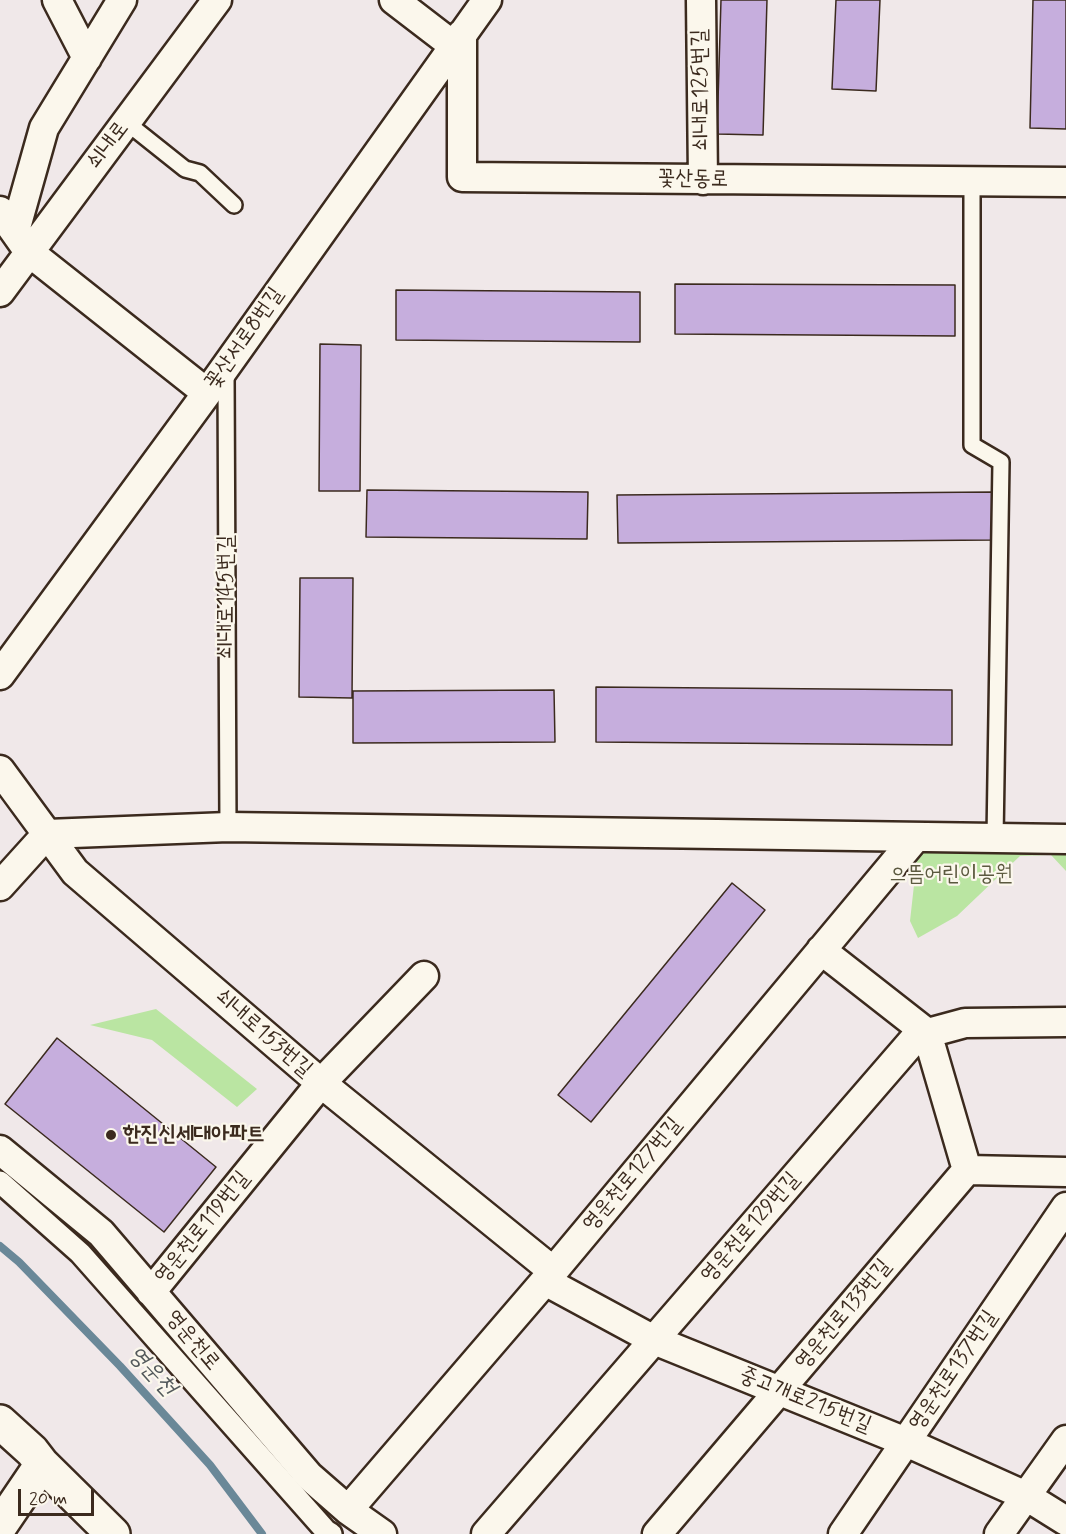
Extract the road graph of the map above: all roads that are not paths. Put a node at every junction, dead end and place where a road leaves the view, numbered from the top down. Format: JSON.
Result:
{"nodes":[{"id":1,"x":57,"y":0,"type":"edge"},
{"id":2,"x":122,"y":0,"type":"edge"},
{"id":3,"x":217,"y":0,"type":"edge"},
{"id":4,"x":394,"y":0,"type":"edge"},
{"id":5,"x":487,"y":0,"type":"edge"},
{"id":6,"x":701,"y":0,"type":"edge"},
{"id":7,"x":458,"y":40,"type":"junction"},
{"id":8,"x":87,"y":58,"type":"junction"},
{"id":9,"x":126,"y":122,"type":"junction"},
{"id":10,"x":703,"y":180,"type":"junction"},
{"id":11,"x":972,"y":181,"type":"junction"},
{"id":12,"x":1066,"y":182,"type":"edge"},
{"id":13,"x":234,"y":205,"type":"dead end"},
{"id":14,"x":15,"y":231,"type":"edge"},
{"id":15,"x":0,"y":292,"type":"edge"},
{"id":16,"x":225,"y":367,"type":"junction"},
{"id":17,"x":207,"y":393,"type":"junction"},
{"id":18,"x":0,"y":675,"type":"edge"},
{"id":19,"x":0,"y":771,"type":"edge"},
{"id":20,"x":228,"y":827,"type":"junction"},
{"id":21,"x":47,"y":834,"type":"junction"},
{"id":22,"x":916,"y":837,"type":"junction"},
{"id":23,"x":995,"y":838,"type":"junction"},
{"id":24,"x":1066,"y":839,"type":"edge"},
{"id":25,"x":0,"y":886,"type":"edge"},
{"id":26,"x":821,"y":950,"type":"junction"},
{"id":27,"x":424,"y":976,"type":"dead end"},
{"id":28,"x":1066,"y":1022,"type":"edge"},
{"id":29,"x":927,"y":1033,"type":"junction"},
{"id":30,"x":321,"y":1083,"type":"junction"},
{"id":31,"x":0,"y":1150,"type":"edge"},
{"id":32,"x":967,"y":1170,"type":"junction"},
{"id":33,"x":1066,"y":1172,"type":"edge"},
{"id":34,"x":0,"y":1182,"type":"edge"},
{"id":35,"x":1066,"y":1207,"type":"edge"},
{"id":36,"x":549,"y":1276,"type":"junction"},
{"id":37,"x":151,"y":1292,"type":"junction"},
{"id":38,"x":654,"y":1340,"type":"junction"},
{"id":39,"x":779,"y":1391,"type":"junction"},
{"id":40,"x":0,"y":1422,"type":"edge"},
{"id":41,"x":1066,"y":1440,"type":"edge"},
{"id":42,"x":906,"y":1442,"type":"junction"},
{"id":43,"x":42,"y":1464,"type":"junction"},
{"id":44,"x":1026,"y":1496,"type":"junction"},
{"id":45,"x":348,"y":1510,"type":"junction"},
{"id":46,"x":1066,"y":1521,"type":"edge"},
{"id":47,"x":0,"y":1527,"type":"edge"},
{"id":48,"x":113,"y":1534,"type":"edge"},
{"id":49,"x":331,"y":1534,"type":"edge"},
{"id":50,"x":382,"y":1534,"type":"edge"},
{"id":51,"x":486,"y":1534,"type":"edge"},
{"id":52,"x":657,"y":1534,"type":"edge"},
{"id":53,"x":843,"y":1534,"type":"edge"},
{"id":54,"x":999,"y":1534,"type":"edge"}],
"edges":[{"from":1,"to":8,"type":"street"},
{"from":2,"to":8,"type":"street"},
{"from":3,"to":9,"type":"street","name":"쇠내로"},
{"from":4,"to":7,"type":"street"},
{"from":5,"to":7,"type":"street","name":"꽃산서로8번길"},
{"from":6,"to":10,"type":"street","name":"쇠내로125번길"},
{"from":7,"to":10,"type":"street","name":"꽃산동로"},
{"from":7,"to":16,"type":"street","name":"꽃산서로8번길"},
{"from":8,"to":14,"type":"street"},
{"from":9,"to":13,"type":"lane"},
{"from":9,"to":14,"type":"street","name":"쇠내로"},
{"from":10,"to":11,"type":"street","name":"꽃산동로"},
{"from":11,"to":12,"type":"street","name":"꽃산동로"},
{"from":11,"to":23,"type":"lane"},
{"from":14,"to":15,"type":"street","name":"쇠내로"},
{"from":14,"to":17,"type":"street"},
{"from":16,"to":17,"type":"street","name":"꽃산서로8번길"},
{"from":16,"to":20,"type":"lane","name":"쇠내로145번길"},
{"from":17,"to":18,"type":"street","name":"꽃산서로8번길"},
{"from":19,"to":21,"type":"street","name":"쇠내로153번길"},
{"from":20,"to":21,"type":"street"},
{"from":20,"to":22,"type":"street"},
{"from":21,"to":25,"type":"street"},
{"from":21,"to":30,"type":"street","name":"쇠내로153번길"},
{"from":22,"to":23,"type":"street"},
{"from":22,"to":26,"type":"street","name":"영운천로127번길"},
{"from":23,"to":24,"type":"street"},
{"from":26,"to":29,"type":"street"},
{"from":26,"to":36,"type":"street","name":"영운천로127번길"},
{"from":27,"to":30,"type":"street","name":"영운천로119번길"},
{"from":28,"to":29,"type":"street","name":"영운천로129번길"},
{"from":29,"to":32,"type":"street"},
{"from":29,"to":38,"type":"street","name":"영운천로129번길"},
{"from":30,"to":36,"type":"street","name":"쇠내로153번길"},
{"from":30,"to":37,"type":"street","name":"영운천로119번길"},
{"from":31,"to":37,"type":"street","name":"영운천로"},
{"from":32,"to":33,"type":"street"},
{"from":32,"to":39,"type":"street","name":"영운천로133번길"},
{"from":34,"to":49,"type":"street"},
{"from":35,"to":42,"type":"street","name":"영운천로137번길"},
{"from":36,"to":38,"type":"street","name":"중고개로215번길"},
{"from":36,"to":45,"type":"street","name":"영운천로127번길"},
{"from":37,"to":45,"type":"street","name":"영운천로"},
{"from":38,"to":39,"type":"street","name":"중고개로215번길"},
{"from":38,"to":51,"type":"street","name":"영운천로129번길"},
{"from":39,"to":42,"type":"street","name":"중고개로215번길"},
{"from":39,"to":52,"type":"street","name":"영운천로133번길"},
{"from":40,"to":43,"type":"street"},
{"from":41,"to":44,"type":"street"},
{"from":42,"to":44,"type":"street","name":"중고개로215번길"},
{"from":42,"to":53,"type":"street","name":"영운천로137번길"},
{"from":43,"to":47,"type":"street"},
{"from":43,"to":48,"type":"street"},
{"from":44,"to":46,"type":"street","name":"중고개로215번길"},
{"from":44,"to":54,"type":"street"},
{"from":45,"to":50,"type":"street","name":"영운천로"}]}
